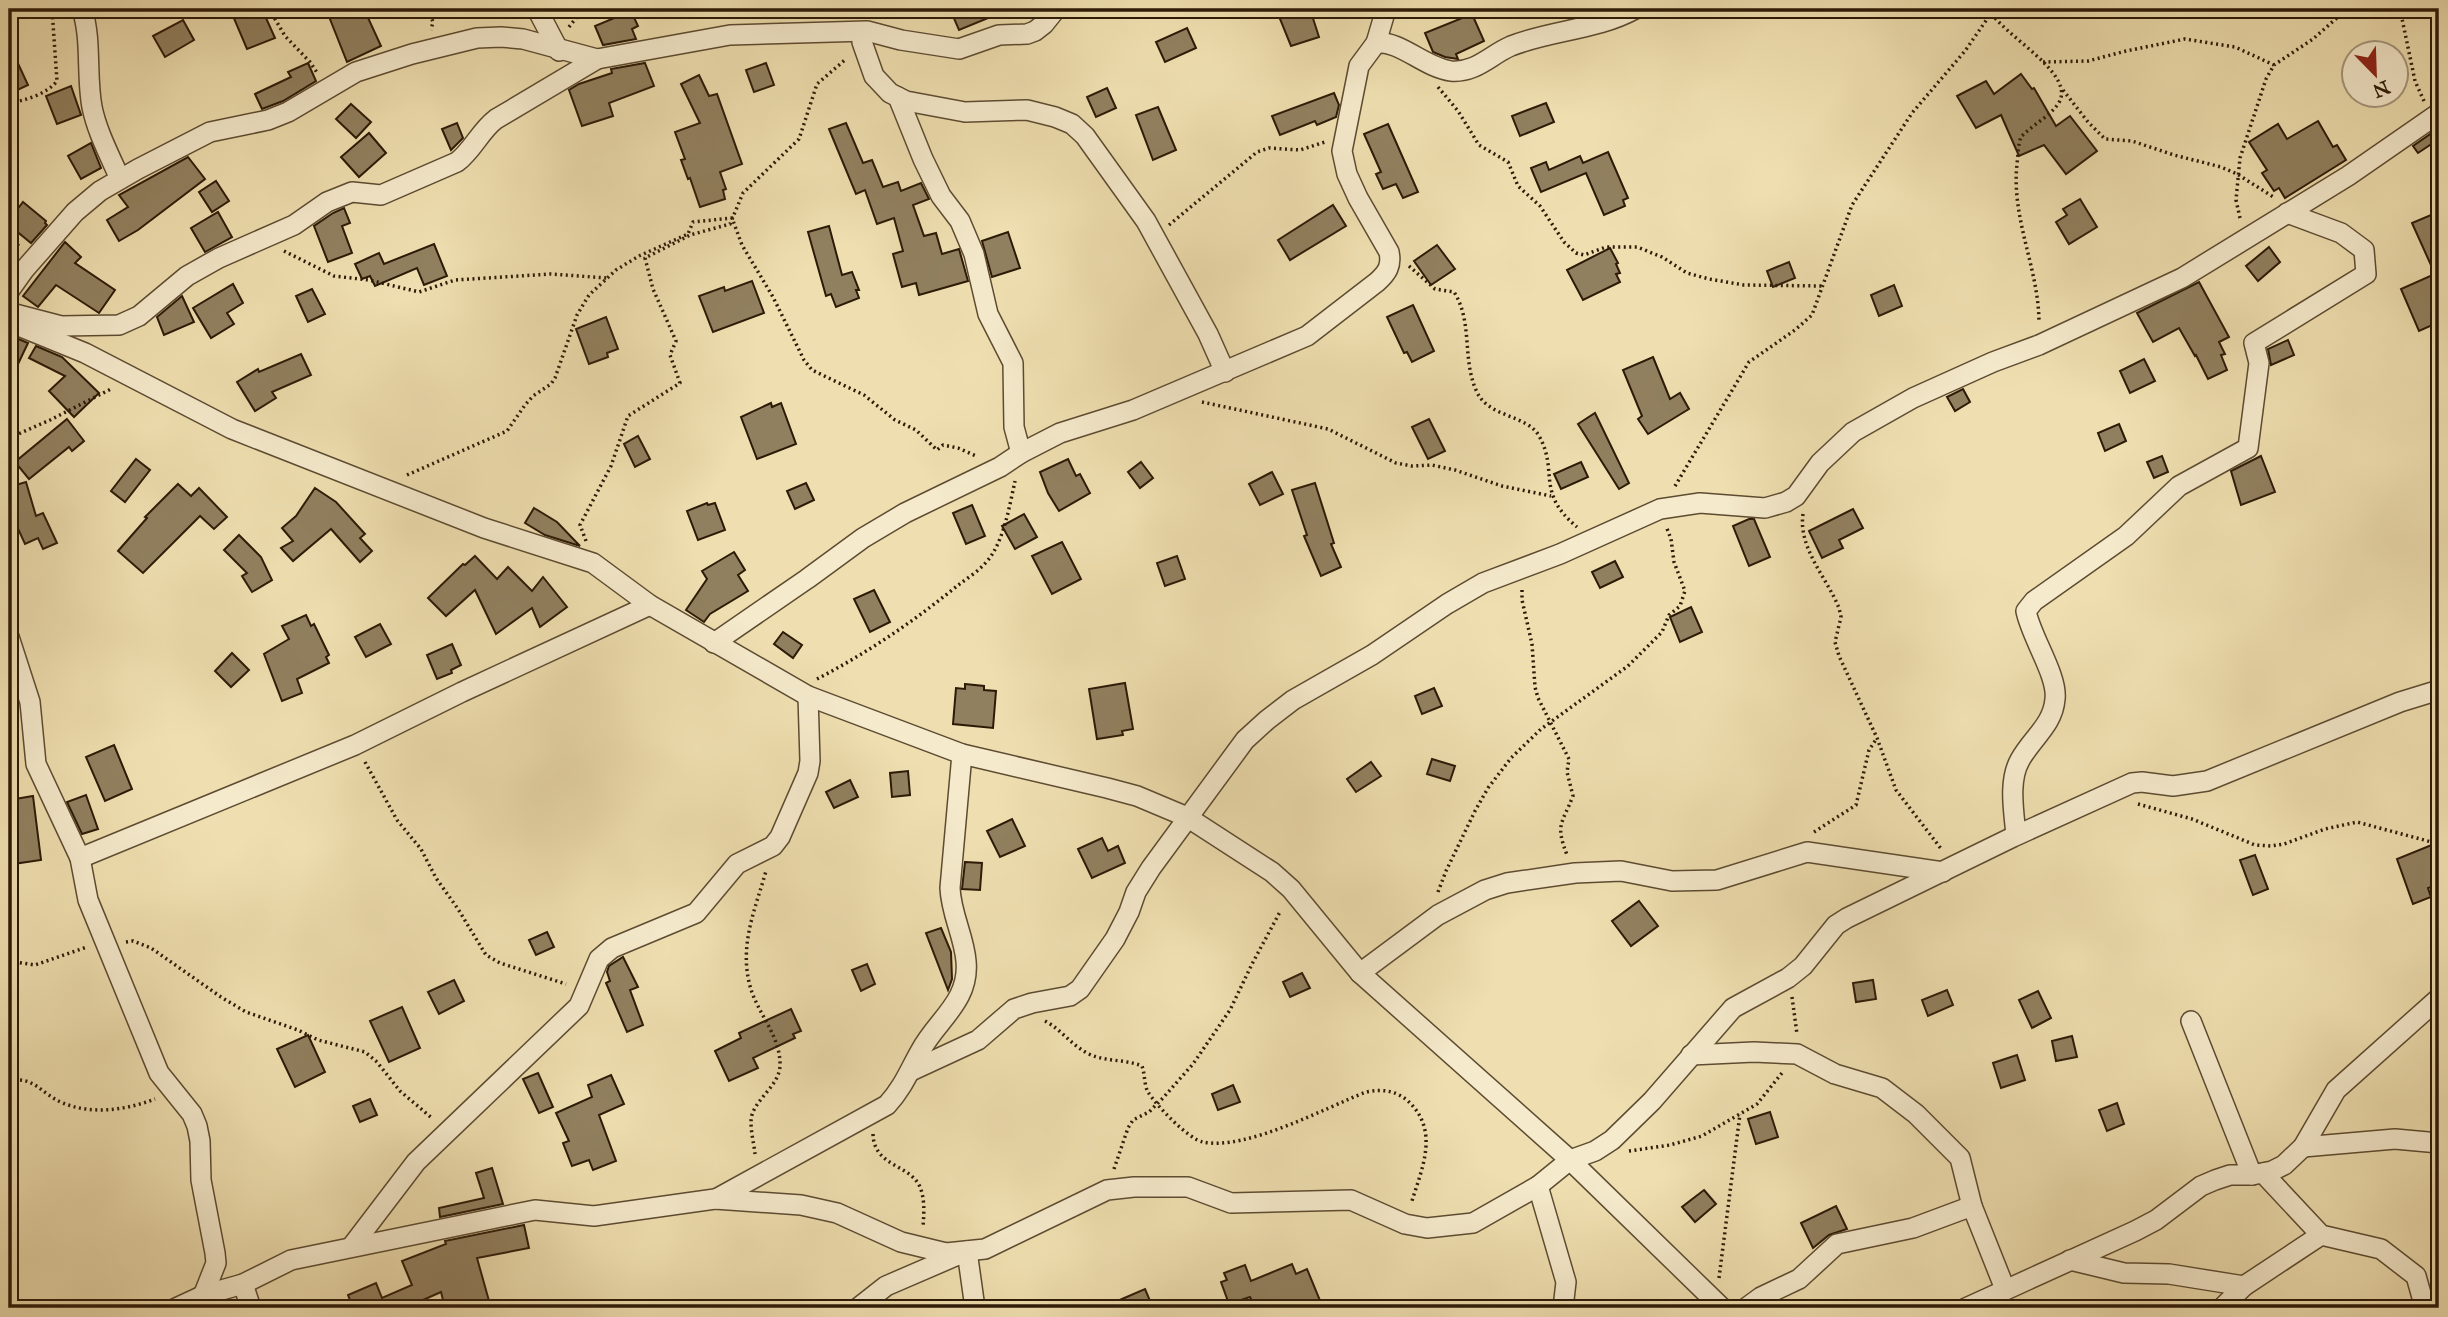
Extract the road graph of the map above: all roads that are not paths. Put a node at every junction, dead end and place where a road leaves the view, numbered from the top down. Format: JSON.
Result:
{"nodes":[{"id":1,"x":82,"y":9,"type":"edge"},
{"id":2,"x":537,"y":9,"type":"edge"},
{"id":3,"x":1056,"y":9,"type":"edge"},
{"id":4,"x":1386,"y":9,"type":"edge"},
{"id":5,"x":1635,"y":9,"type":"edge"},
{"id":6,"x":862,"y":42,"type":"road end"},
{"id":7,"x":1376,"y":43,"type":"junction"},
{"id":8,"x":559,"y":51,"type":"junction"},
{"id":9,"x":597,"y":59,"type":"junction"},
{"id":10,"x":898,"y":97,"type":"junction"},
{"id":11,"x":2435,"y":116,"type":"edge"},
{"id":12,"x":120,"y":179,"type":"junction"},
{"id":13,"x":2292,"y":210,"type":"junction"},
{"id":14,"x":9,"y":291,"type":"edge"},
{"id":15,"x":9,"y":312,"type":"edge"},
{"id":16,"x":9,"y":322,"type":"edge"},
{"id":17,"x":1225,"y":372,"type":"junction"},
{"id":18,"x":1021,"y":453,"type":"junction"},
{"id":19,"x":650,"y":605,"type":"junction"},
{"id":20,"x":9,"y":637,"type":"edge"},
{"id":21,"x":713,"y":643,"type":"junction"},
{"id":22,"x":2439,"y":690,"type":"edge"},
{"id":23,"x":803,"y":693,"type":"junction"},
{"id":24,"x":962,"y":754,"type":"junction"},
{"id":25,"x":1188,"y":817,"type":"junction"},
{"id":26,"x":2017,"y":835,"type":"junction"},
{"id":27,"x":80,"y":858,"type":"junction"},
{"id":28,"x":1949,"y":870,"type":"junction"},
{"id":29,"x":1360,"y":973,"type":"junction"},
{"id":30,"x":2439,"y":999,"type":"edge"},
{"id":31,"x":2191,"y":1021,"type":"dead end"},
{"id":32,"x":1690,"y":1055,"type":"junction"},
{"id":33,"x":911,"y":1071,"type":"junction"},
{"id":34,"x":2439,"y":1143,"type":"edge"},
{"id":35,"x":2303,"y":1147,"type":"junction"},
{"id":36,"x":1570,"y":1160,"type":"junction"},
{"id":37,"x":2257,"y":1174,"type":"junction"},
{"id":38,"x":1538,"y":1186,"type":"junction"},
{"id":39,"x":715,"y":1199,"type":"junction"},
{"id":40,"x":1972,"y":1206,"type":"junction"},
{"id":41,"x":2321,"y":1235,"type":"junction"},
{"id":42,"x":352,"y":1247,"type":"junction"},
{"id":43,"x":967,"y":1251,"type":"junction"},
{"id":44,"x":2070,"y":1260,"type":"junction"},
{"id":45,"x":243,"y":1283,"type":"junction"},
{"id":46,"x":2244,"y":1286,"type":"junction"},
{"id":47,"x":2005,"y":1289,"type":"junction"},
{"id":48,"x":201,"y":1302,"type":"edge"},
{"id":49,"x":1719,"y":1305,"type":"edge"},
{"id":50,"x":176,"y":1308,"type":"edge"},
{"id":51,"x":251,"y":1308,"type":"edge"},
{"id":52,"x":858,"y":1308,"type":"edge"},
{"id":53,"x":975,"y":1308,"type":"edge"},
{"id":54,"x":1563,"y":1308,"type":"edge"},
{"id":55,"x":1746,"y":1308,"type":"edge"},
{"id":56,"x":1966,"y":1308,"type":"edge"},
{"id":57,"x":2222,"y":1308,"type":"edge"},
{"id":58,"x":2425,"y":1308,"type":"edge"}],
"edges":[{"from":1,"to":12,"type":"street"},
{"from":2,"to":8,"type":"street"},
{"from":3,"to":9,"type":"street"},
{"from":4,"to":7,"type":"street"},
{"from":5,"to":7,"type":"street"},
{"from":6,"to":10,"type":"street"},
{"from":7,"to":17,"type":"street"},
{"from":8,"to":9,"type":"street"},
{"from":8,"to":12,"type":"street"},
{"from":9,"to":15,"type":"street"},
{"from":10,"to":17,"type":"street"},
{"from":10,"to":18,"type":"street"},
{"from":11,"to":13,"type":"street"},
{"from":12,"to":14,"type":"street"},
{"from":13,"to":25,"type":"street"},
{"from":13,"to":26,"type":"street"},
{"from":16,"to":19,"type":"street"},
{"from":17,"to":18,"type":"street"},
{"from":18,"to":21,"type":"street"},
{"from":19,"to":21,"type":"street"},
{"from":19,"to":27,"type":"street"},
{"from":20,"to":27,"type":"street"},
{"from":21,"to":23,"type":"street"},
{"from":22,"to":26,"type":"street"},
{"from":23,"to":24,"type":"street"},
{"from":23,"to":42,"type":"street"},
{"from":24,"to":25,"type":"street"},
{"from":24,"to":33,"type":"street"},
{"from":25,"to":29,"type":"street"},
{"from":25,"to":33,"type":"street"},
{"from":26,"to":28,"type":"street"},
{"from":27,"to":48,"type":"street"},
{"from":28,"to":29,"type":"street"},
{"from":28,"to":32,"type":"street"},
{"from":29,"to":36,"type":"street"},
{"from":30,"to":35,"type":"street"},
{"from":31,"to":37,"type":"street"},
{"from":32,"to":36,"type":"street"},
{"from":32,"to":40,"type":"street"},
{"from":33,"to":39,"type":"street"},
{"from":34,"to":35,"type":"street"},
{"from":35,"to":37,"type":"street"},
{"from":36,"to":38,"type":"street"},
{"from":36,"to":49,"type":"street"},
{"from":37,"to":41,"type":"street"},
{"from":37,"to":44,"type":"street"},
{"from":38,"to":43,"type":"street"},
{"from":38,"to":54,"type":"street"},
{"from":39,"to":42,"type":"street"},
{"from":39,"to":43,"type":"street"},
{"from":40,"to":47,"type":"street"},
{"from":40,"to":55,"type":"street"},
{"from":41,"to":46,"type":"street"},
{"from":41,"to":58,"type":"street"},
{"from":42,"to":45,"type":"street"},
{"from":43,"to":52,"type":"street"},
{"from":43,"to":53,"type":"street"},
{"from":44,"to":46,"type":"street"},
{"from":44,"to":47,"type":"street"},
{"from":45,"to":48,"type":"street"},
{"from":45,"to":51,"type":"street"},
{"from":46,"to":57,"type":"street"},
{"from":47,"to":56,"type":"street"},
{"from":48,"to":50,"type":"street"}]}
